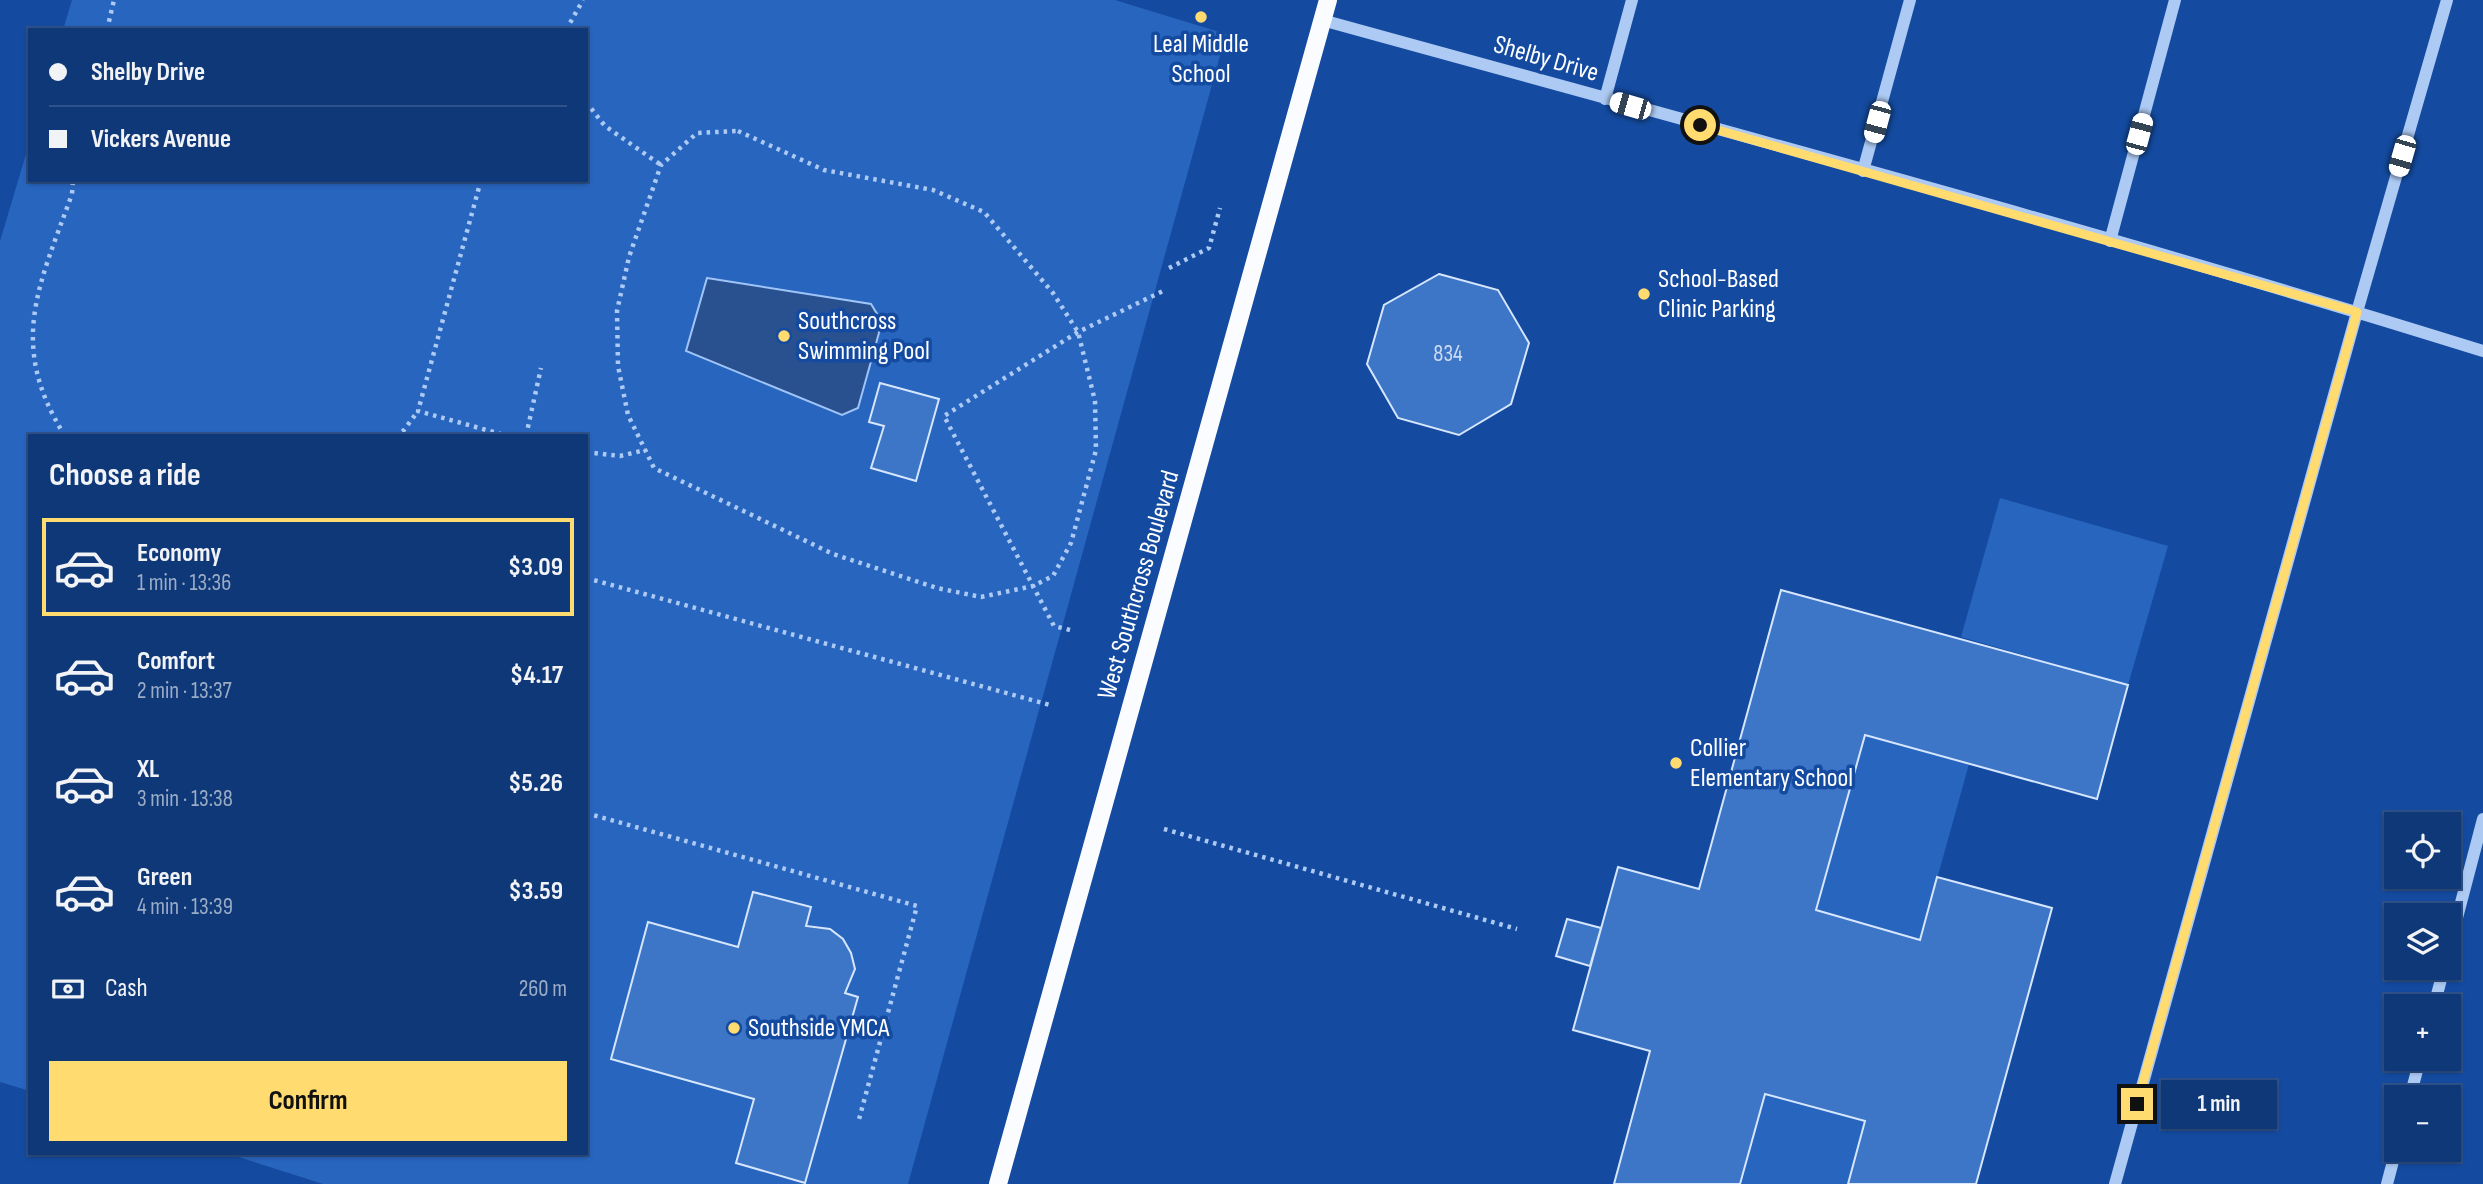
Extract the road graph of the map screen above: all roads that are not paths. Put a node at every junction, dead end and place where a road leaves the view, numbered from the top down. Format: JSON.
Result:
{"nodes":[{"id":1,"x":1328,"y":0,"type":"edge"},
{"id":2,"x":1632,"y":0,"type":"edge"},
{"id":3,"x":1910,"y":0,"type":"edge"},
{"id":4,"x":2175,"y":0,"type":"edge"},
{"id":5,"x":2447,"y":0,"type":"edge"},
{"id":6,"x":1322,"y":20,"type":"junction"},
{"id":7,"x":1605,"y":99,"type":"junction"},
{"id":8,"x":1863,"y":171,"type":"junction"},
{"id":9,"x":2110,"y":241,"type":"junction"},
{"id":10,"x":2357,"y":312,"type":"junction"},
{"id":11,"x":2483,"y":351,"type":"edge"},
{"id":12,"x":2483,"y":819,"type":"edge"},
{"id":13,"x":2461,"y":903,"type":"edge"},
{"id":14,"x":2393,"y":1162,"type":"edge"},
{"id":15,"x":998,"y":1184,"type":"edge"},
{"id":16,"x":2115,"y":1184,"type":"edge"},
{"id":17,"x":2388,"y":1184,"type":"edge"}],
"edges":[{"from":1,"to":6,"type":"main road","name":"West Southcross Boulevard"},
{"from":2,"to":7,"type":"street"},
{"from":3,"to":8,"type":"street"},
{"from":4,"to":9,"type":"street"},
{"from":5,"to":10,"type":"street"},
{"from":6,"to":7,"type":"street","name":"Shelby Drive"},
{"from":6,"to":15,"type":"main road","name":"West Southcross Boulevard"},
{"from":7,"to":8,"type":"street","name":"Shelby Drive"},
{"from":8,"to":9,"type":"street","name":"Shelby Drive"},
{"from":9,"to":10,"type":"street","name":"Shelby Drive"},
{"from":10,"to":11,"type":"street","name":"Shelby Drive"},
{"from":10,"to":16,"type":"street"},
{"from":12,"to":13,"type":"street"},
{"from":14,"to":17,"type":"street"}]}
